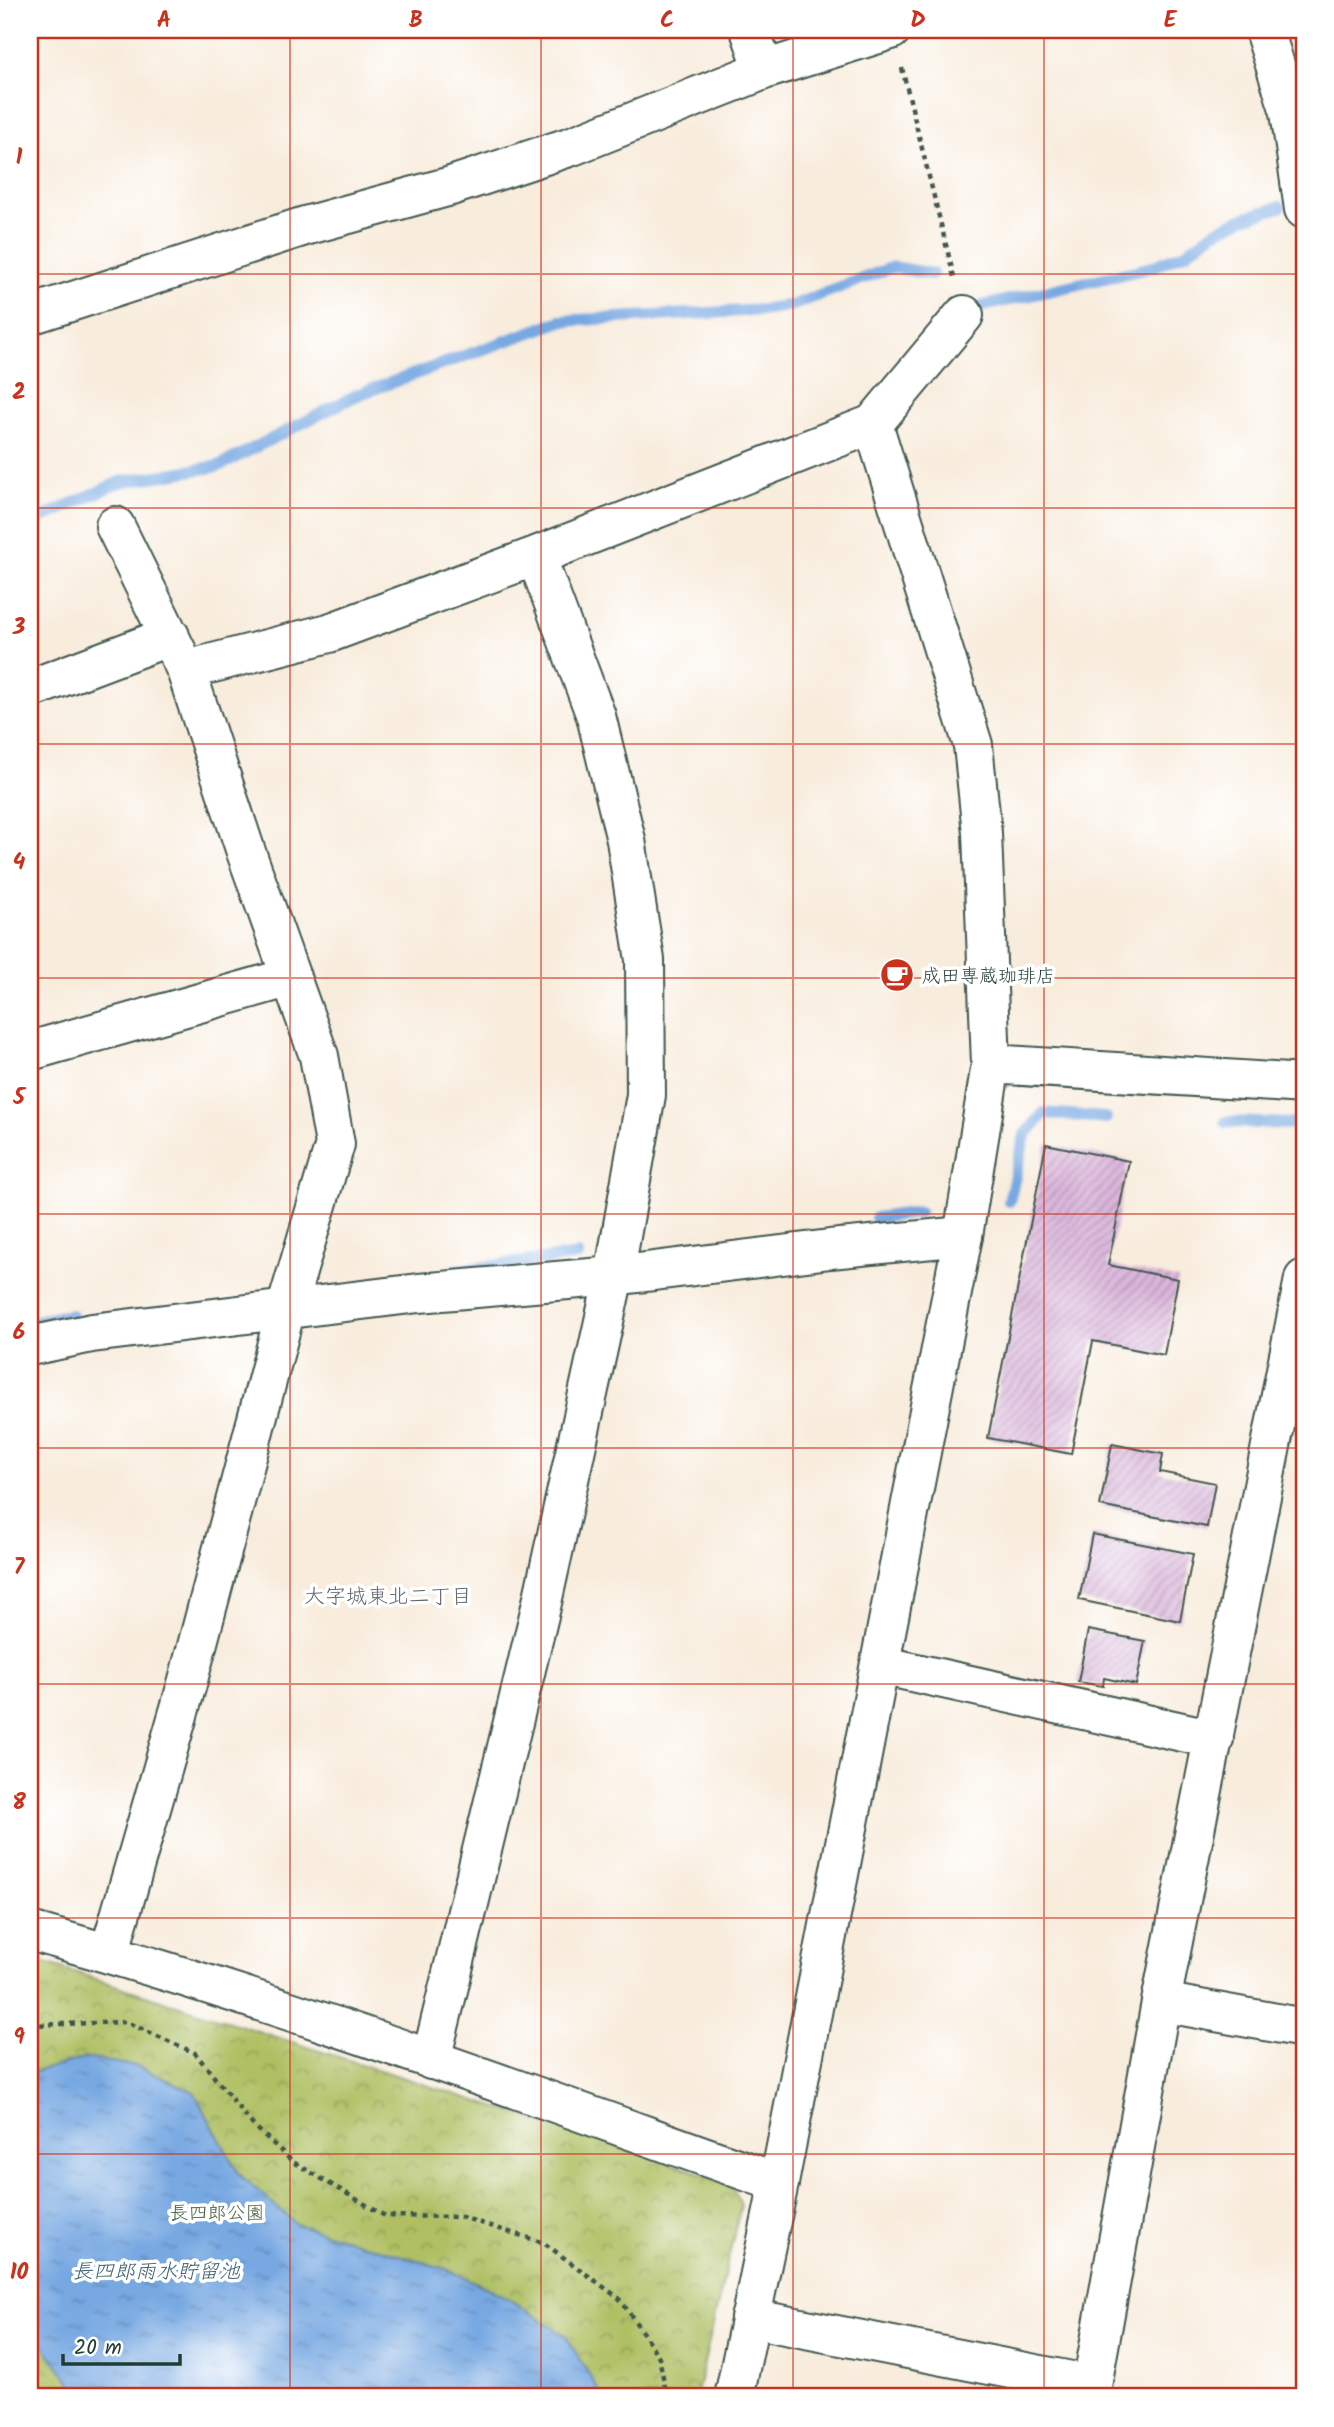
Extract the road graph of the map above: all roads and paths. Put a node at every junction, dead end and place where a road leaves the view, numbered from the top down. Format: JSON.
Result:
{"nodes":[{"id":1,"x":750,"y":30,"type":"edge"},
{"id":2,"x":1264,"y":30,"type":"edge"},
{"id":3,"x":895,"y":43,"type":"edge"},
{"id":4,"x":764,"y":70,"type":"junction"},
{"id":5,"x":1304,"y":209,"type":"edge"},
{"id":6,"x":30,"y":315,"type":"edge"},
{"id":7,"x":964,"y":315,"type":"joint"},
{"id":8,"x":873,"y":424,"type":"junction"},
{"id":9,"x":115,"y":526,"type":"dead end"},
{"id":10,"x":536,"y":556,"type":"junction"},
{"id":11,"x":170,"y":636,"type":"junction"},
{"id":12,"x":186,"y":670,"type":"junction"},
{"id":13,"x":30,"y":689,"type":"edge"},
{"id":14,"x":291,"y":977,"type":"junction"},
{"id":15,"x":30,"y":1051,"type":"edge"},
{"id":16,"x":991,"y":1064,"type":"junction"},
{"id":17,"x":1304,"y":1084,"type":"edge"},
{"id":18,"x":963,"y":1236,"type":"junction"},
{"id":19,"x":614,"y":1276,"type":"junction"},
{"id":20,"x":1304,"y":1279,"type":"edge"},
{"id":21,"x":286,"y":1309,"type":"junction"},
{"id":22,"x":30,"y":1346,"type":"edge"},
{"id":23,"x":880,"y":1665,"type":"junction"},
{"id":24,"x":1214,"y":1739,"type":"junction"},
{"id":25,"x":30,"y":1931,"type":"edge"},
{"id":26,"x":109,"y":1954,"type":"junction"},
{"id":27,"x":1161,"y":2001,"type":"junction"},
{"id":28,"x":30,"y":2025,"type":"edge"},
{"id":29,"x":1304,"y":2028,"type":"edge"},
{"id":30,"x":431,"y":2060,"type":"junction"},
{"id":31,"x":779,"y":2183,"type":"junction"},
{"id":32,"x":750,"y":2318,"type":"junction"},
{"id":33,"x":1091,"y":2391,"type":"edge"},
{"id":34,"x":667,"y":2397,"type":"edge"},
{"id":35,"x":734,"y":2397,"type":"edge"}],
"edges":[{"from":1,"to":4,"type":"street"},
{"from":2,"to":5,"type":"street"},
{"from":3,"to":4,"type":"street"},
{"from":3,"to":7,"type":"path"},
{"from":4,"to":6,"type":"street"},
{"from":7,"to":8,"type":"street"},
{"from":8,"to":10,"type":"street"},
{"from":8,"to":16,"type":"street"},
{"from":9,"to":11,"type":"street"},
{"from":10,"to":12,"type":"street"},
{"from":10,"to":19,"type":"street"},
{"from":11,"to":12,"type":"street"},
{"from":11,"to":13,"type":"street"},
{"from":12,"to":14,"type":"street"},
{"from":14,"to":15,"type":"street"},
{"from":14,"to":21,"type":"street"},
{"from":16,"to":17,"type":"street"},
{"from":16,"to":18,"type":"street"},
{"from":18,"to":19,"type":"street"},
{"from":18,"to":23,"type":"street"},
{"from":19,"to":21,"type":"street"},
{"from":19,"to":30,"type":"street"},
{"from":20,"to":24,"type":"street"},
{"from":21,"to":22,"type":"street"},
{"from":21,"to":26,"type":"street"},
{"from":23,"to":24,"type":"street"},
{"from":23,"to":31,"type":"street"},
{"from":24,"to":27,"type":"street"},
{"from":25,"to":26,"type":"street"},
{"from":26,"to":30,"type":"street"},
{"from":27,"to":29,"type":"street"},
{"from":27,"to":33,"type":"street"},
{"from":28,"to":34,"type":"path"},
{"from":30,"to":31,"type":"street"},
{"from":31,"to":32,"type":"street"},
{"from":32,"to":33,"type":"street"},
{"from":32,"to":35,"type":"street"}]}
